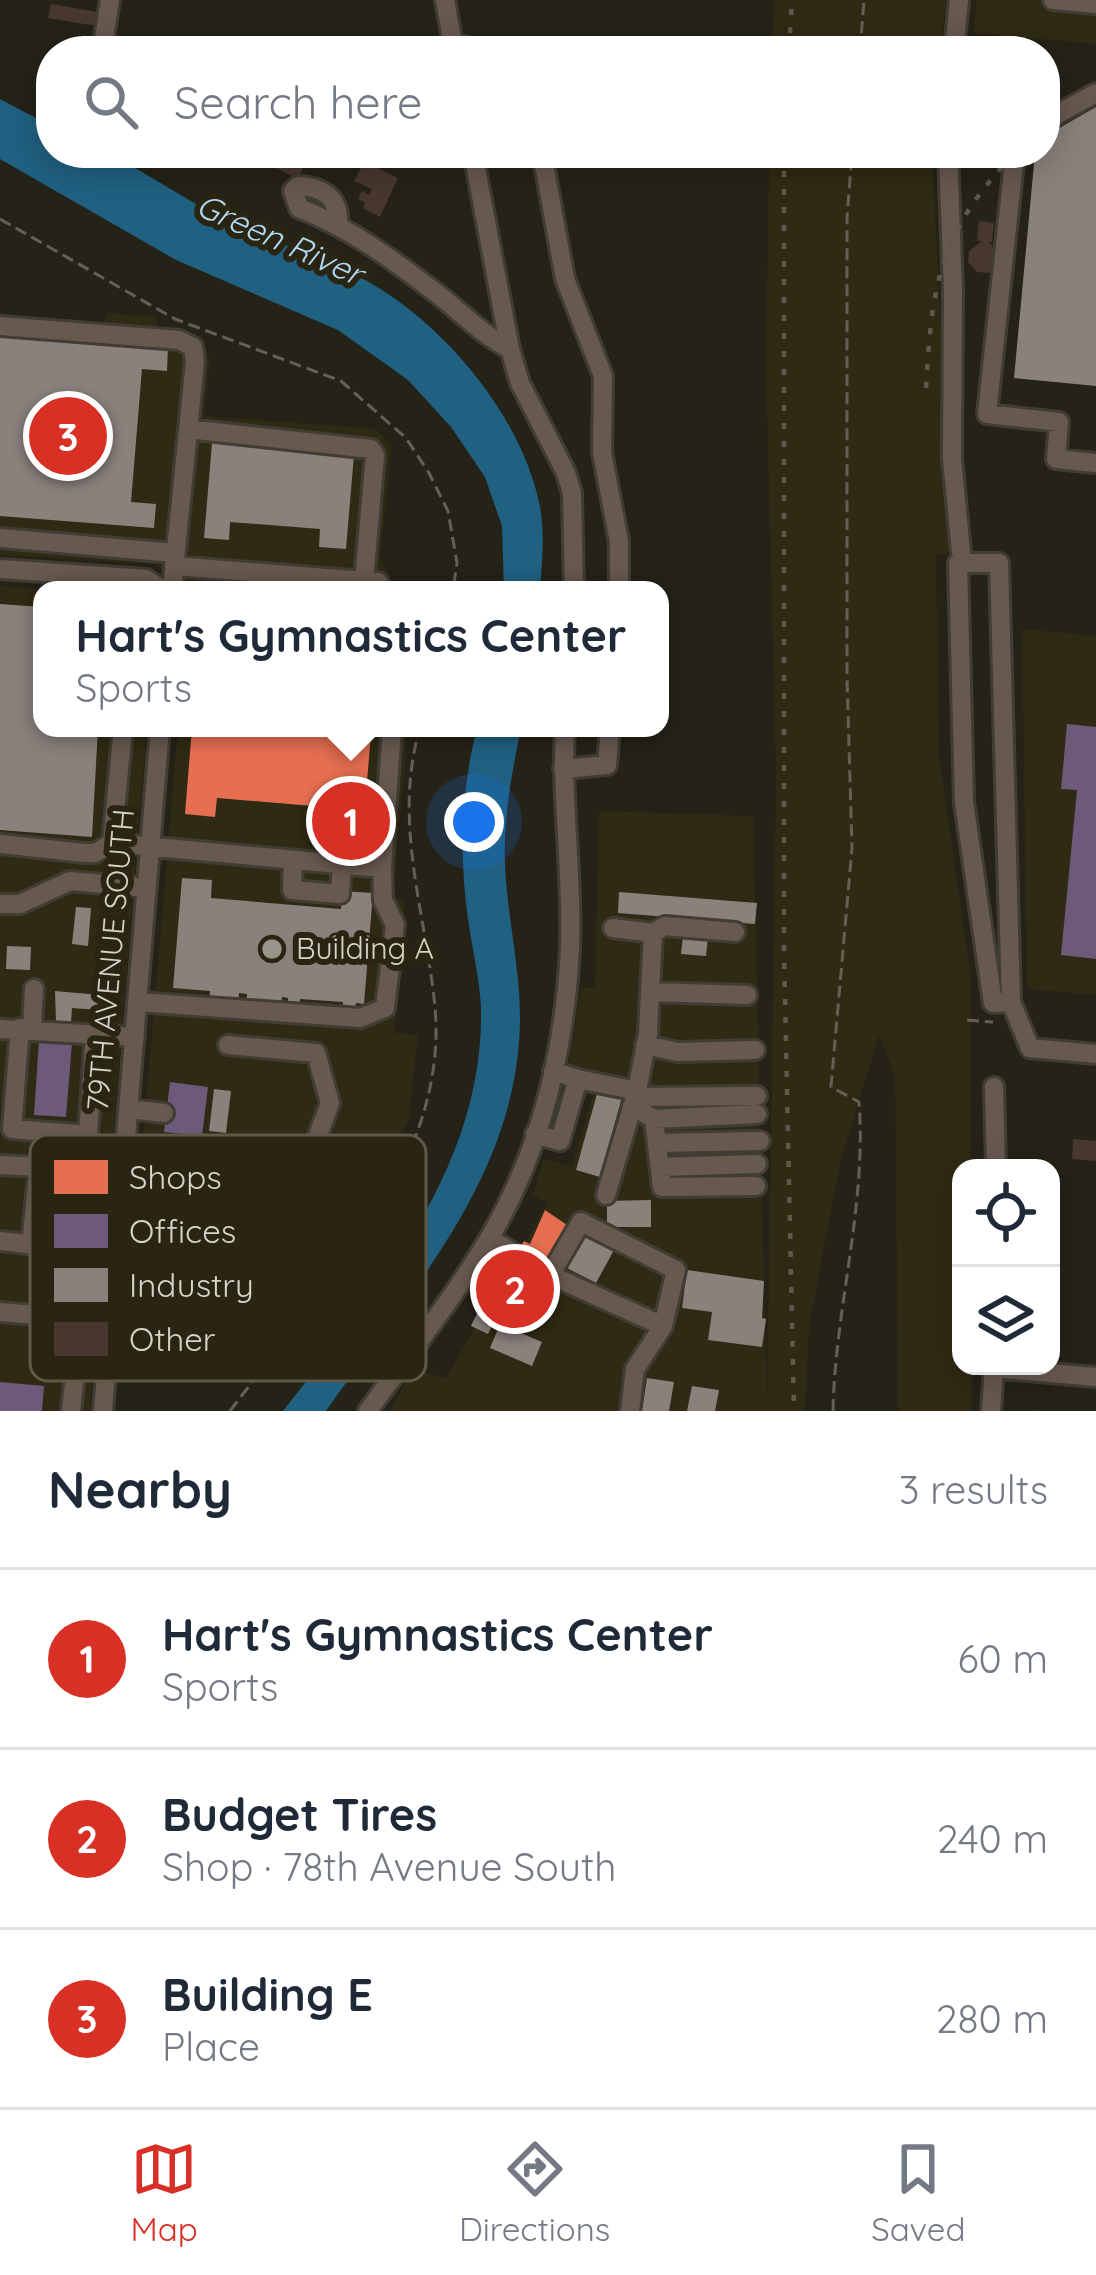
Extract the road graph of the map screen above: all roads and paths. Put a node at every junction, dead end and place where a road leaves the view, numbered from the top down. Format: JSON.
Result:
{"nodes":[{"id":1,"x":110,"y":0,"type":"edge"},
{"id":2,"x":446,"y":0,"type":"edge"},
{"id":3,"x":864,"y":0,"type":"edge"},
{"id":4,"x":959,"y":0,"type":"edge"},
{"id":5,"x":1053,"y":0,"type":"edge"},
{"id":6,"x":1096,"y":4,"type":"edge"},
{"id":7,"x":104,"y":36,"type":"edge"},
{"id":8,"x":452,"y":36,"type":"edge"},
{"id":9,"x":861,"y":36,"type":"edge"},
{"id":10,"x":955,"y":36,"type":"edge"},
{"id":11,"x":1096,"y":93,"type":"edge"},
{"id":12,"x":1060,"y":113,"type":"edge"},
{"id":13,"x":476,"y":168,"type":"edge"},
{"id":14,"x":545,"y":168,"type":"edge"},
{"id":15,"x":851,"y":168,"type":"edge"},
{"id":16,"x":949,"y":168,"type":"edge"},
{"id":17,"x":1013,"y":168,"type":"edge"},
{"id":18,"x":0,"y":219,"type":"edge"},
{"id":19,"x":338,"y":222,"type":"dead end"},
{"id":20,"x":0,"y":326,"type":"edge"},
{"id":21,"x":510,"y":349,"type":"junction"},
{"id":22,"x":188,"y":429,"type":"junction"},
{"id":23,"x":1096,"y":463,"type":"edge"},
{"id":24,"x":0,"y":538,"type":"edge"},
{"id":25,"x":961,"y":552,"type":"dead end"},
{"id":26,"x":175,"y":560,"type":"junction"},
{"id":27,"x":0,"y":569,"type":"edge"},
{"id":28,"x":364,"y":580,"type":"junction"},
{"id":29,"x":150,"y":581,"type":"edge"},
{"id":30,"x":169,"y":581,"type":"edge"},
{"id":31,"x":371,"y":581,"type":"edge"},
{"id":32,"x":455,"y":581,"type":"edge"},
{"id":33,"x":574,"y":581,"type":"edge"},
{"id":34,"x":619,"y":581,"type":"edge"},
{"id":35,"x":122,"y":737,"type":"edge"},
{"id":36,"x":159,"y":737,"type":"edge"},
{"id":37,"x":391,"y":737,"type":"edge"},
{"id":38,"x":417,"y":737,"type":"edge"},
{"id":39,"x":565,"y":737,"type":"edge"},
{"id":40,"x":609,"y":737,"type":"edge"},
{"id":41,"x":563,"y":769,"type":"junction"},
{"id":42,"x":112,"y":843,"type":"junction"},
{"id":43,"x":0,"y":844,"type":"edge"},
{"id":44,"x":151,"y":847,"type":"junction"},
{"id":45,"x":293,"y":860,"type":"junction"},
{"id":46,"x":342,"y":864,"type":"junction"},
{"id":47,"x":382,"y":868,"type":"junction"},
{"id":48,"x":147,"y":888,"type":"junction"},
{"id":49,"x":0,"y":904,"type":"edge"},
{"id":50,"x":613,"y":928,"type":"dead end"},
{"id":51,"x":653,"y":932,"type":"junction"},
{"id":52,"x":735,"y":932,"type":"dead end"},
{"id":53,"x":34,"y":989,"type":"dead end"},
{"id":54,"x":651,"y":992,"type":"junction"},
{"id":55,"x":747,"y":994,"type":"dead end"},
{"id":56,"x":138,"y":1002,"type":"junction"},
{"id":57,"x":1011,"y":1002,"type":"junction"},
{"id":58,"x":967,"y":1021,"type":"dead end"},
{"id":59,"x":993,"y":1022,"type":"dead end"},
{"id":60,"x":17,"y":1029,"type":"edge"},
{"id":61,"x":135,"y":1037,"type":"junction"},
{"id":62,"x":228,"y":1045,"type":"dead end"},
{"id":63,"x":645,"y":1045,"type":"junction"},
{"id":64,"x":94,"y":1047,"type":"dead end"},
{"id":65,"x":755,"y":1050,"type":"dead end"},
{"id":66,"x":1096,"y":1054,"type":"edge"},
{"id":67,"x":553,"y":1071,"type":"junction"},
{"id":68,"x":578,"y":1078,"type":"junction"},
{"id":69,"x":994,"y":1087,"type":"dead end"},
{"id":70,"x":634,"y":1098,"type":"junction"},
{"id":71,"x":129,"y":1109,"type":"junction"},
{"id":72,"x":164,"y":1113,"type":"dead end"},
{"id":73,"x":654,"y":1119,"type":"junction"},
{"id":74,"x":535,"y":1134,"type":"junction"},
{"id":75,"x":128,"y":1135,"type":"edge"},
{"id":76,"x":318,"y":1135,"type":"edge"},
{"id":77,"x":418,"y":1135,"type":"edge"},
{"id":78,"x":760,"y":1142,"type":"dead end"},
{"id":79,"x":659,"y":1143,"type":"junction"},
{"id":80,"x":996,"y":1159,"type":"edge"},
{"id":81,"x":757,"y":1164,"type":"dead end"},
{"id":82,"x":0,"y":1165,"type":"edge"},
{"id":83,"x":661,"y":1166,"type":"junction"},
{"id":84,"x":30,"y":1167,"type":"edge"},
{"id":85,"x":756,"y":1186,"type":"dead end"},
{"id":86,"x":606,"y":1195,"type":"dead end"},
{"id":87,"x":489,"y":1238,"type":"junction"},
{"id":88,"x":0,"y":1241,"type":"edge"},
{"id":89,"x":30,"y":1245,"type":"edge"},
{"id":90,"x":550,"y":1276,"type":"junction"},
{"id":91,"x":0,"y":1312,"type":"edge"},
{"id":92,"x":30,"y":1315,"type":"edge"},
{"id":93,"x":663,"y":1326,"type":"junction"},
{"id":94,"x":426,"y":1328,"type":"edge"},
{"id":95,"x":1060,"y":1373,"type":"edge"},
{"id":96,"x":993,"y":1375,"type":"edge"},
{"id":97,"x":1096,"y":1376,"type":"edge"},
{"id":98,"x":74,"y":1381,"type":"edge"},
{"id":99,"x":106,"y":1381,"type":"edge"},
{"id":100,"x":252,"y":1381,"type":"edge"},
{"id":101,"x":389,"y":1381,"type":"edge"},
{"id":102,"x":70,"y":1411,"type":"edge"},
{"id":103,"x":103,"y":1411,"type":"edge"},
{"id":104,"x":230,"y":1411,"type":"edge"},
{"id":105,"x":368,"y":1411,"type":"edge"},
{"id":106,"x":630,"y":1411,"type":"edge"},
{"id":107,"x":833,"y":1411,"type":"edge"},
{"id":108,"x":991,"y":1411,"type":"edge"}],
"edges":[{"from":1,"to":7,"type":"street"},
{"from":2,"to":8,"type":"street"},
{"from":3,"to":9,"type":"path"},
{"from":4,"to":10,"type":"street"},
{"from":5,"to":6,"type":"street"},
{"from":11,"to":12,"type":"street"},
{"from":13,"to":21,"type":"street"},
{"from":14,"to":34,"type":"street"},
{"from":15,"to":107,"type":"path"},
{"from":16,"to":25,"type":"street"},
{"from":17,"to":23,"type":"street"},
{"from":18,"to":32,"type":"path"},
{"from":19,"to":21,"type":"street"},
{"from":20,"to":22,"type":"street"},
{"from":21,"to":33,"type":"street"},
{"from":22,"to":26,"type":"street"},
{"from":22,"to":28,"type":"street"},
{"from":24,"to":26,"type":"street"},
{"from":26,"to":28,"type":"street"},
{"from":26,"to":30,"type":"street"},
{"from":27,"to":29,"type":"street"},
{"from":28,"to":31,"type":"street"},
{"from":35,"to":42,"type":"street"},
{"from":36,"to":44,"type":"street","name":"79TH AVENUE SOUTH"},
{"from":37,"to":47,"type":"street"},
{"from":38,"to":77,"type":"path"},
{"from":39,"to":41,"type":"street"},
{"from":40,"to":41,"type":"street"},
{"from":41,"to":67,"type":"street"},
{"from":42,"to":43,"type":"street"},
{"from":42,"to":44,"type":"street"},
{"from":44,"to":45,"type":"street"},
{"from":44,"to":48,"type":"street","name":"79TH AVENUE SOUTH"},
{"from":45,"to":46,"type":"street"},
{"from":45,"to":46,"type":"street"},
{"from":46,"to":47,"type":"street"},
{"from":47,"to":56,"type":"street"},
{"from":48,"to":49,"type":"street"},
{"from":48,"to":56,"type":"street","name":"79TH AVENUE SOUTH"},
{"from":50,"to":51,"type":"street"},
{"from":51,"to":52,"type":"street"},
{"from":51,"to":54,"type":"street"},
{"from":53,"to":60,"type":"street"},
{"from":54,"to":55,"type":"street"},
{"from":54,"to":63,"type":"street"},
{"from":56,"to":61,"type":"street","name":"79TH AVENUE SOUTH"},
{"from":57,"to":57,"type":"street"},
{"from":57,"to":66,"type":"street"},
{"from":58,"to":59,"type":"path"},
{"from":60,"to":61,"type":"street"},
{"from":60,"to":64,"type":"street"},
{"from":61,"to":71,"type":"street","name":"79TH AVENUE SOUTH"},
{"from":62,"to":76,"type":"street"},
{"from":63,"to":65,"type":"street"},
{"from":63,"to":70,"type":"street"},
{"from":67,"to":68,"type":"street"},
{"from":67,"to":74,"type":"street"},
{"from":68,"to":70,"type":"street"},
{"from":68,"to":74,"type":"street"},
{"from":69,"to":80,"type":"street"},
{"from":70,"to":73,"type":"street"},
{"from":70,"to":73,"type":"street"},
{"from":70,"to":86,"type":"street"},
{"from":71,"to":72,"type":"street"},
{"from":71,"to":75,"type":"street","name":"79TH AVENUE SOUTH"},
{"from":73,"to":79,"type":"street"},
{"from":74,"to":87,"type":"street"},
{"from":78,"to":79,"type":"street"},
{"from":79,"to":83,"type":"street"},
{"from":81,"to":83,"type":"street"},
{"from":82,"to":84,"type":"street"},
{"from":83,"to":85,"type":"street"},
{"from":87,"to":90,"type":"street"},
{"from":87,"to":94,"type":"street"},
{"from":88,"to":89,"type":"street"},
{"from":90,"to":93,"type":"street"},
{"from":90,"to":93,"type":"street"},
{"from":91,"to":92,"type":"street"},
{"from":93,"to":106,"type":"street"},
{"from":95,"to":97,"type":"street"},
{"from":96,"to":108,"type":"street"},
{"from":98,"to":102,"type":"street"},
{"from":99,"to":103,"type":"street","name":"79TH AVENUE SOUTH"},
{"from":100,"to":104,"type":"path"},
{"from":101,"to":105,"type":"street"}]}
